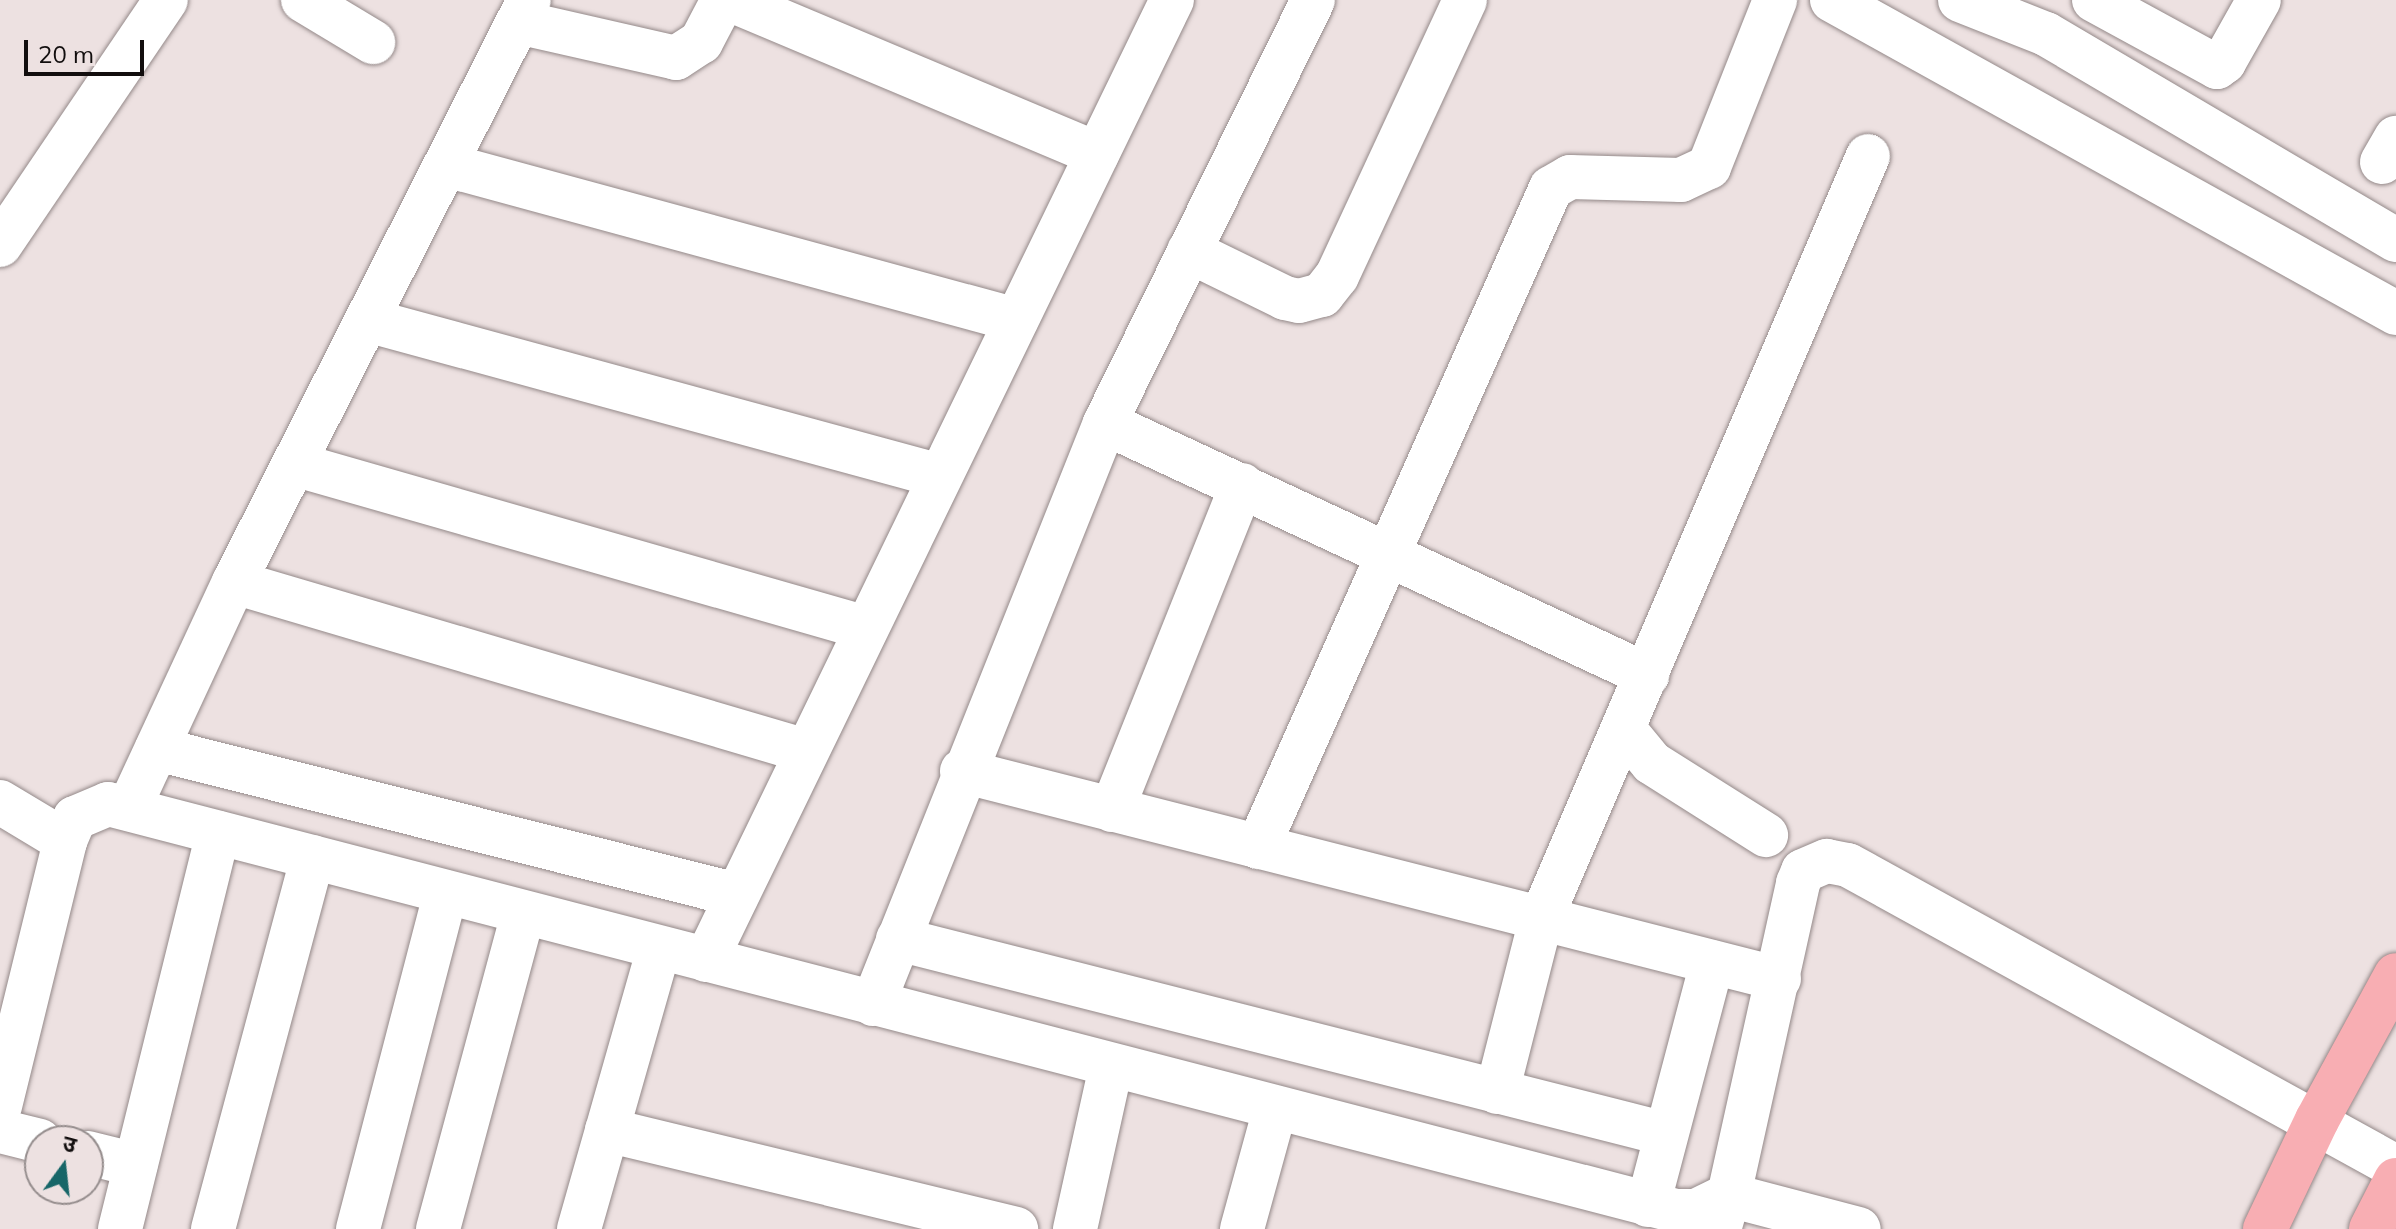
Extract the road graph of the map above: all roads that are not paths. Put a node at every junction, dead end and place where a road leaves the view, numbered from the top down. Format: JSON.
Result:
{"nodes":[{"id":1,"x":303,"y":0,"type":"edge"},
{"id":2,"x":723,"y":0,"type":"edge"},
{"id":3,"x":731,"y":0,"type":"edge"},
{"id":4,"x":1313,"y":0,"type":"edge"},
{"id":5,"x":1465,"y":0,"type":"edge"},
{"id":6,"x":1775,"y":0,"type":"edge"},
{"id":7,"x":1832,"y":0,"type":"edge"},
{"id":8,"x":1960,"y":0,"type":"edge"},
{"id":9,"x":2094,"y":0,"type":"edge"},
{"id":10,"x":2259,"y":0,"type":"edge"},
{"id":11,"x":1157,"y":4,"type":"edge"},
{"id":12,"x":150,"y":6,"type":"edge"},
{"id":13,"x":524,"y":11,"type":"edge"},
{"id":14,"x":373,"y":42,"type":"dead end"},
{"id":15,"x":1097,"y":154,"type":"junction"},
{"id":16,"x":1868,"y":156,"type":"dead end"},
{"id":17,"x":446,"y":165,"type":"junction"},
{"id":18,"x":2396,"y":240,"type":"edge"},
{"id":19,"x":0,"y":245,"type":"edge"},
{"id":20,"x":1189,"y":251,"type":"junction"},
{"id":21,"x":2396,"y":313,"type":"edge"},
{"id":22,"x":367,"y":320,"type":"junction"},
{"id":23,"x":1016,"y":320,"type":"junction"},
{"id":24,"x":1105,"y":423,"type":"junction"},
{"id":25,"x":294,"y":464,"type":"junction"},
{"id":26,"x":940,"y":476,"type":"junction"},
{"id":27,"x":1242,"y":485,"type":"junction"},
{"id":28,"x":1389,"y":552,"type":"junction"},
{"id":29,"x":234,"y":582,"type":"junction"},
{"id":30,"x":866,"y":628,"type":"junction"},
{"id":31,"x":1647,"y":675,"type":"junction"},
{"id":32,"x":1623,"y":728,"type":"junction"},
{"id":33,"x":157,"y":749,"type":"junction"},
{"id":34,"x":806,"y":751,"type":"junction"},
{"id":35,"x":962,"y":771,"type":"junction"},
{"id":36,"x":0,"y":802,"type":"edge"},
{"id":37,"x":130,"y":806,"type":"junction"},
{"id":38,"x":1112,"y":810,"type":"junction"},
{"id":39,"x":218,"y":833,"type":"junction"},
{"id":40,"x":1766,"y":835,"type":"dead end"},
{"id":41,"x":65,"y":841,"type":"junction"},
{"id":42,"x":1258,"y":847,"type":"junction"},
{"id":43,"x":313,"y":857,"type":"junction"},
{"id":44,"x":446,"y":892,"type":"junction"},
{"id":45,"x":737,"y":895,"type":"junction"},
{"id":46,"x":523,"y":914,"type":"junction"},
{"id":47,"x":1541,"y":919,"type":"junction"},
{"id":48,"x":898,"y":939,"type":"junction"},
{"id":49,"x":659,"y":948,"type":"junction"},
{"id":50,"x":706,"y":960,"type":"junction"},
{"id":51,"x":1712,"y":962,"type":"junction"},
{"id":52,"x":2396,"y":975,"type":"edge"},
{"id":53,"x":1779,"y":979,"type":"junction"},
{"id":54,"x":873,"y":1004,"type":"junction"},
{"id":55,"x":1111,"y":1066,"type":"junction"},
{"id":56,"x":1497,"y":1092,"type":"junction"},
{"id":57,"x":0,"y":1106,"type":"edge"},
{"id":58,"x":1275,"y":1109,"type":"junction"},
{"id":59,"x":2317,"y":1120,"type":"junction"},
{"id":60,"x":607,"y":1130,"type":"junction"},
{"id":61,"x":0,"y":1131,"type":"edge"},
{"id":62,"x":1666,"y":1134,"type":"junction"},
{"id":63,"x":24,"y":1137,"type":"edge"},
{"id":64,"x":104,"y":1157,"type":"edge"},
{"id":65,"x":136,"y":1165,"type":"junction"},
{"id":66,"x":2396,"y":1167,"type":"edge"},
{"id":67,"x":2396,"y":1180,"type":"edge"},
{"id":68,"x":1648,"y":1205,"type":"junction"},
{"id":69,"x":1724,"y":1212,"type":"edge"},
{"id":70,"x":120,"y":1229,"type":"edge"},
{"id":71,"x":213,"y":1229,"type":"edge"},
{"id":72,"x":358,"y":1229,"type":"edge"},
{"id":73,"x":438,"y":1229,"type":"edge"},
{"id":74,"x":579,"y":1229,"type":"edge"},
{"id":75,"x":1016,"y":1229,"type":"edge"},
{"id":76,"x":1075,"y":1229,"type":"edge"},
{"id":77,"x":1242,"y":1229,"type":"edge"},
{"id":78,"x":1859,"y":1229,"type":"edge"},
{"id":79,"x":2265,"y":1229,"type":"edge"},
{"id":80,"x":2371,"y":1229,"type":"edge"}],
"edges":[{"from":1,"to":14,"type":"street"},
{"from":2,"to":13,"type":"street"},
{"from":3,"to":15,"type":"street"},
{"from":4,"to":20,"type":"street"},
{"from":5,"to":20,"type":"street"},
{"from":6,"to":28,"type":"street"},
{"from":7,"to":21,"type":"street"},
{"from":8,"to":18,"type":"street"},
{"from":9,"to":10,"type":"street"},
{"from":11,"to":15,"type":"street"},
{"from":12,"to":19,"type":"street"},
{"from":13,"to":17,"type":"street"},
{"from":15,"to":23,"type":"street"},
{"from":16,"to":31,"type":"street"},
{"from":17,"to":22,"type":"street"},
{"from":17,"to":23,"type":"street"},
{"from":20,"to":24,"type":"street"},
{"from":22,"to":25,"type":"street"},
{"from":22,"to":26,"type":"street"},
{"from":23,"to":26,"type":"street"},
{"from":24,"to":27,"type":"street"},
{"from":24,"to":35,"type":"street"},
{"from":25,"to":29,"type":"street"},
{"from":25,"to":30,"type":"street"},
{"from":26,"to":30,"type":"street"},
{"from":27,"to":28,"type":"street"},
{"from":27,"to":38,"type":"street"},
{"from":28,"to":31,"type":"street"},
{"from":28,"to":42,"type":"street"},
{"from":29,"to":33,"type":"street"},
{"from":29,"to":34,"type":"street"},
{"from":30,"to":34,"type":"street"},
{"from":31,"to":32,"type":"street"},
{"from":32,"to":40,"type":"street"},
{"from":32,"to":47,"type":"street"},
{"from":33,"to":37,"type":"street"},
{"from":33,"to":45,"type":"street"},
{"from":34,"to":45,"type":"street"},
{"from":35,"to":38,"type":"street"},
{"from":35,"to":48,"type":"street"},
{"from":36,"to":41,"type":"street"},
{"from":37,"to":39,"type":"street"},
{"from":37,"to":41,"type":"street"},
{"from":38,"to":42,"type":"street"},
{"from":39,"to":43,"type":"street"},
{"from":39,"to":65,"type":"street"},
{"from":41,"to":57,"type":"street"},
{"from":42,"to":47,"type":"street"},
{"from":43,"to":44,"type":"street"},
{"from":43,"to":71,"type":"street"},
{"from":44,"to":46,"type":"street"},
{"from":44,"to":72,"type":"street"},
{"from":45,"to":50,"type":"street"},
{"from":46,"to":49,"type":"street"},
{"from":46,"to":73,"type":"street"},
{"from":47,"to":51,"type":"street"},
{"from":47,"to":56,"type":"street"},
{"from":48,"to":54,"type":"street"},
{"from":48,"to":56,"type":"street"},
{"from":49,"to":50,"type":"street"},
{"from":49,"to":60,"type":"street"},
{"from":50,"to":54,"type":"street"},
{"from":51,"to":53,"type":"street"},
{"from":51,"to":62,"type":"street"},
{"from":52,"to":59,"type":"main road"},
{"from":53,"to":59,"type":"street"},
{"from":53,"to":69,"type":"street"},
{"from":54,"to":55,"type":"street"},
{"from":55,"to":58,"type":"street"},
{"from":55,"to":76,"type":"street"},
{"from":56,"to":62,"type":"street"},
{"from":58,"to":68,"type":"street"},
{"from":58,"to":77,"type":"street"},
{"from":59,"to":66,"type":"street"},
{"from":59,"to":79,"type":"main road"},
{"from":60,"to":74,"type":"street"},
{"from":60,"to":75,"type":"street"},
{"from":61,"to":63,"type":"street"},
{"from":62,"to":68,"type":"street"},
{"from":64,"to":65,"type":"street"},
{"from":65,"to":70,"type":"street"},
{"from":67,"to":80,"type":"main road"},
{"from":68,"to":69,"type":"street"},
{"from":69,"to":78,"type":"street"}]}
